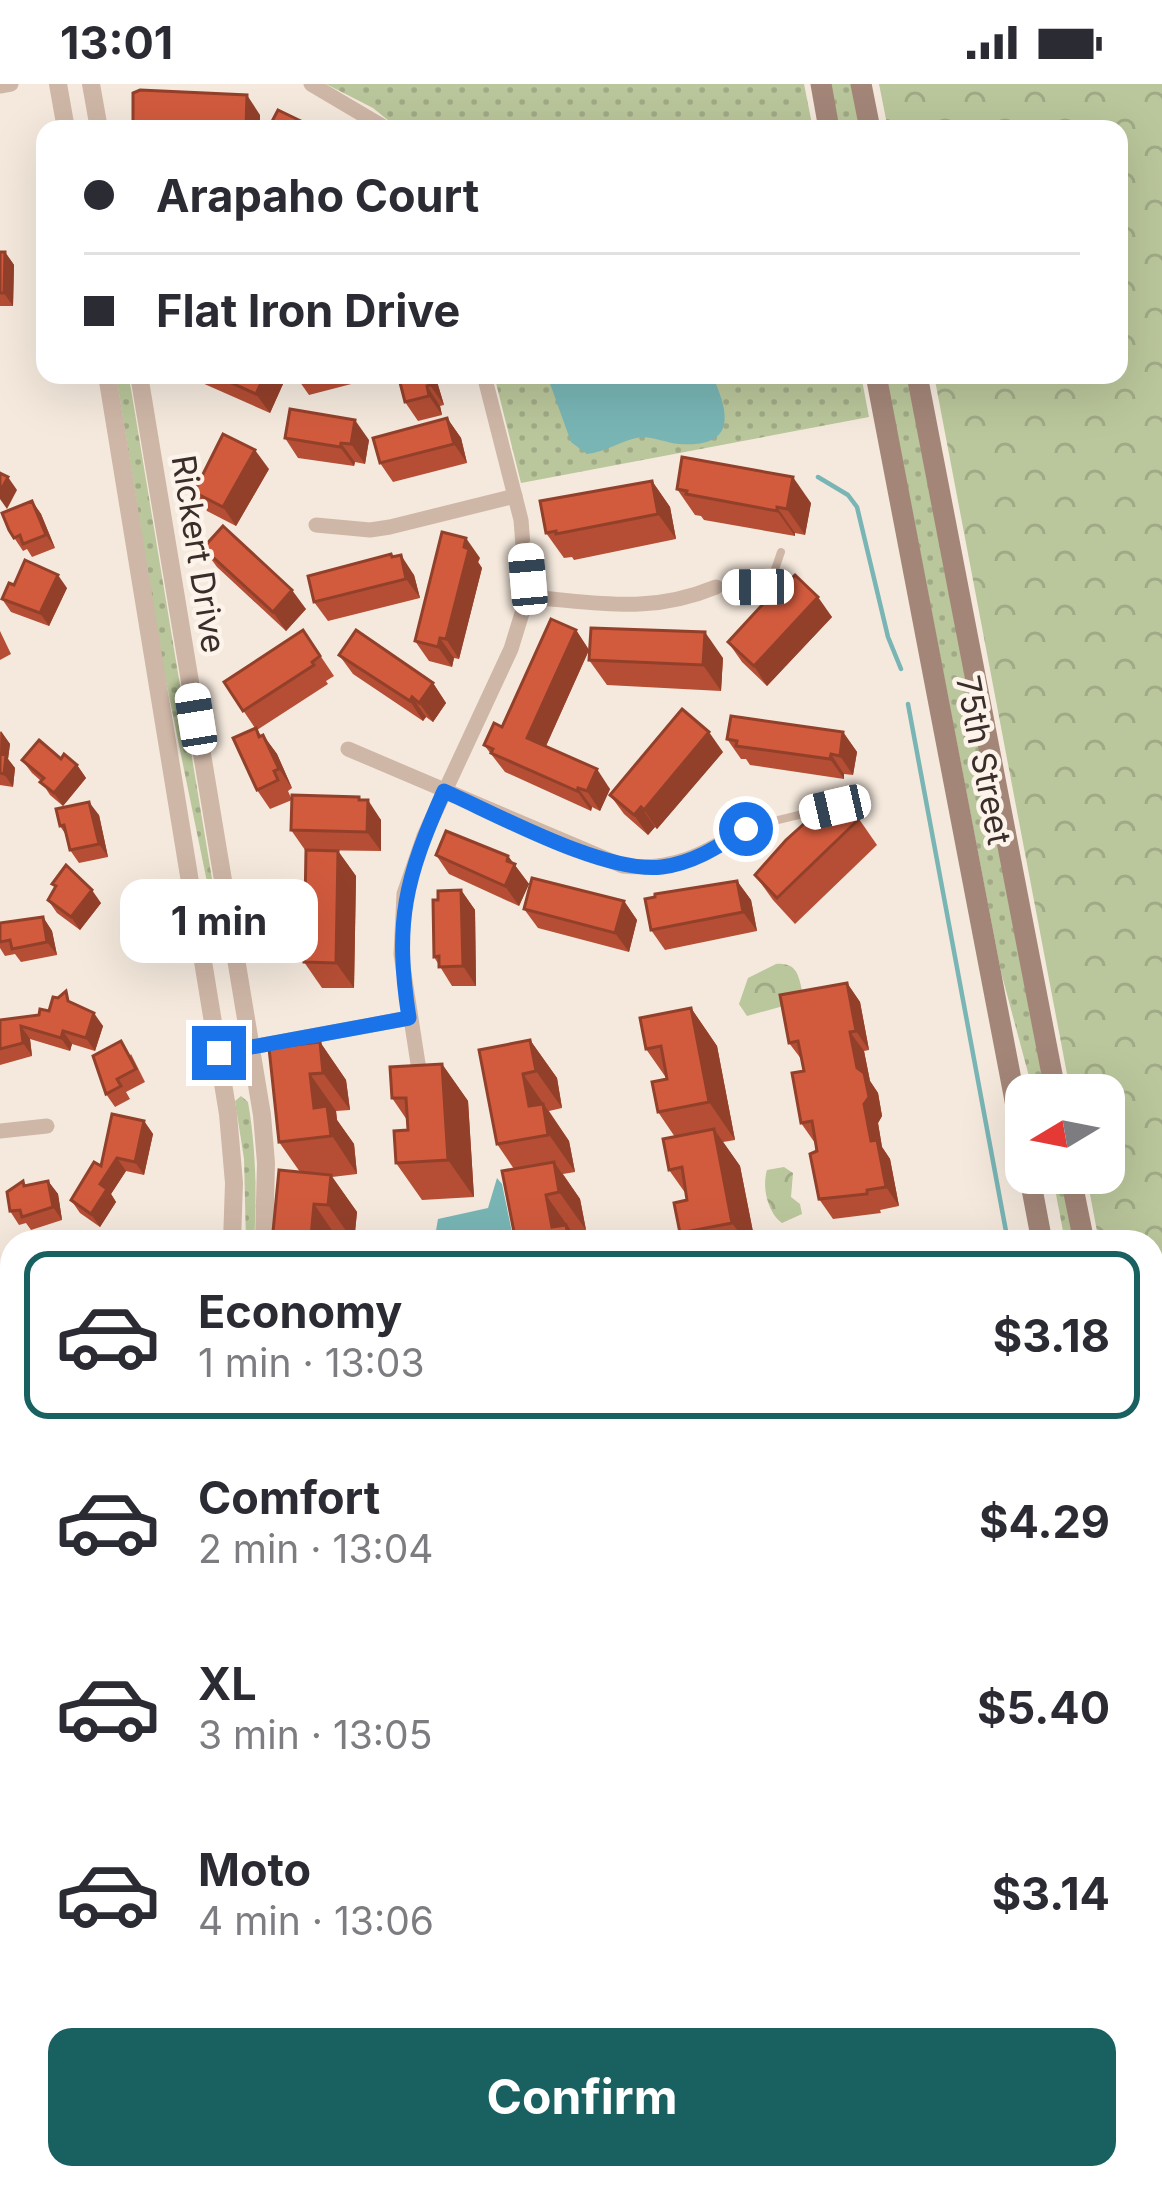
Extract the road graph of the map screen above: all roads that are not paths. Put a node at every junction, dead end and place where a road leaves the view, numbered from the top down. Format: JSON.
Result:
{"nodes":[{"id":1,"x":10,"y":84,"type":"edge"},
{"id":2,"x":58,"y":84,"type":"edge"},
{"id":3,"x":91,"y":84,"type":"edge"},
{"id":4,"x":311,"y":84,"type":"edge"},
{"id":5,"x":820,"y":84,"type":"edge"},
{"id":6,"x":861,"y":84,"type":"edge"},
{"id":7,"x":0,"y":86,"type":"edge"},
{"id":8,"x":64,"y":120,"type":"edge"},
{"id":9,"x":97,"y":120,"type":"edge"},
{"id":10,"x":372,"y":120,"type":"edge"},
{"id":11,"x":827,"y":120,"type":"edge"},
{"id":12,"x":868,"y":120,"type":"edge"},
{"id":13,"x":108,"y":384,"type":"edge"},
{"id":14,"x":140,"y":384,"type":"edge"},
{"id":15,"x":486,"y":384,"type":"edge"},
{"id":16,"x":878,"y":384,"type":"edge"},
{"id":17,"x":919,"y":384,"type":"edge"},
{"id":18,"x":515,"y":496,"type":"junction"},
{"id":19,"x":316,"y":525,"type":"dead end"},
{"id":20,"x":781,"y":552,"type":"dead end"},
{"id":21,"x":716,"y":587,"type":"joint"},
{"id":22,"x":527,"y":597,"type":"junction"},
{"id":23,"x":348,"y":748,"type":"dead end"},
{"id":24,"x":444,"y":791,"type":"junction"},
{"id":25,"x":835,"y":807,"type":"edge"},
{"id":26,"x":746,"y":829,"type":"joint"},
{"id":27,"x":409,"y":1018,"type":"junction"},
{"id":28,"x":251,"y":1048,"type":"junction"},
{"id":29,"x":219,"y":1053,"type":"junction"},
{"id":30,"x":419,"y":1070,"type":"edge"},
{"id":31,"x":1010,"y":1074,"type":"edge"},
{"id":32,"x":1051,"y":1074,"type":"edge"},
{"id":33,"x":47,"y":1126,"type":"dead end"},
{"id":34,"x":0,"y":1130,"type":"edge"},
{"id":35,"x":1033,"y":1194,"type":"edge"},
{"id":36,"x":1074,"y":1194,"type":"edge"},
{"id":37,"x":232,"y":1230,"type":"edge"},
{"id":38,"x":264,"y":1230,"type":"edge"},
{"id":39,"x":1040,"y":1230,"type":"edge"},
{"id":40,"x":1082,"y":1230,"type":"edge"}],
"edges":[{"from":1,"to":7,"type":"street"},
{"from":2,"to":8,"type":"street"},
{"from":3,"to":9,"type":"street"},
{"from":4,"to":10,"type":"street"},
{"from":5,"to":11,"type":"main road"},
{"from":6,"to":12,"type":"main road"},
{"from":13,"to":29,"type":"street","name":"Rickert Drive"},
{"from":14,"to":28,"type":"street","name":"Rickert Drive"},
{"from":15,"to":18,"type":"street"},
{"from":16,"to":31,"type":"main road","name":"75th Street"},
{"from":17,"to":32,"type":"main road","name":"75th Street"},
{"from":18,"to":19,"type":"street"},
{"from":18,"to":22,"type":"street"},
{"from":20,"to":21,"type":"lane"},
{"from":21,"to":22,"type":"street"},
{"from":22,"to":24,"type":"street"},
{"from":23,"to":24,"type":"street"},
{"from":24,"to":26,"type":"street"},
{"from":24,"to":27,"type":"street"},
{"from":25,"to":26,"type":"lane"},
{"from":27,"to":28,"type":"street"},
{"from":27,"to":30,"type":"street"},
{"from":28,"to":29,"type":"street"},
{"from":28,"to":38,"type":"street","name":"Rickert Drive"},
{"from":29,"to":37,"type":"street","name":"Rickert Drive"},
{"from":33,"to":34,"type":"street"},
{"from":35,"to":39,"type":"main road"},
{"from":36,"to":40,"type":"main road"}]}
